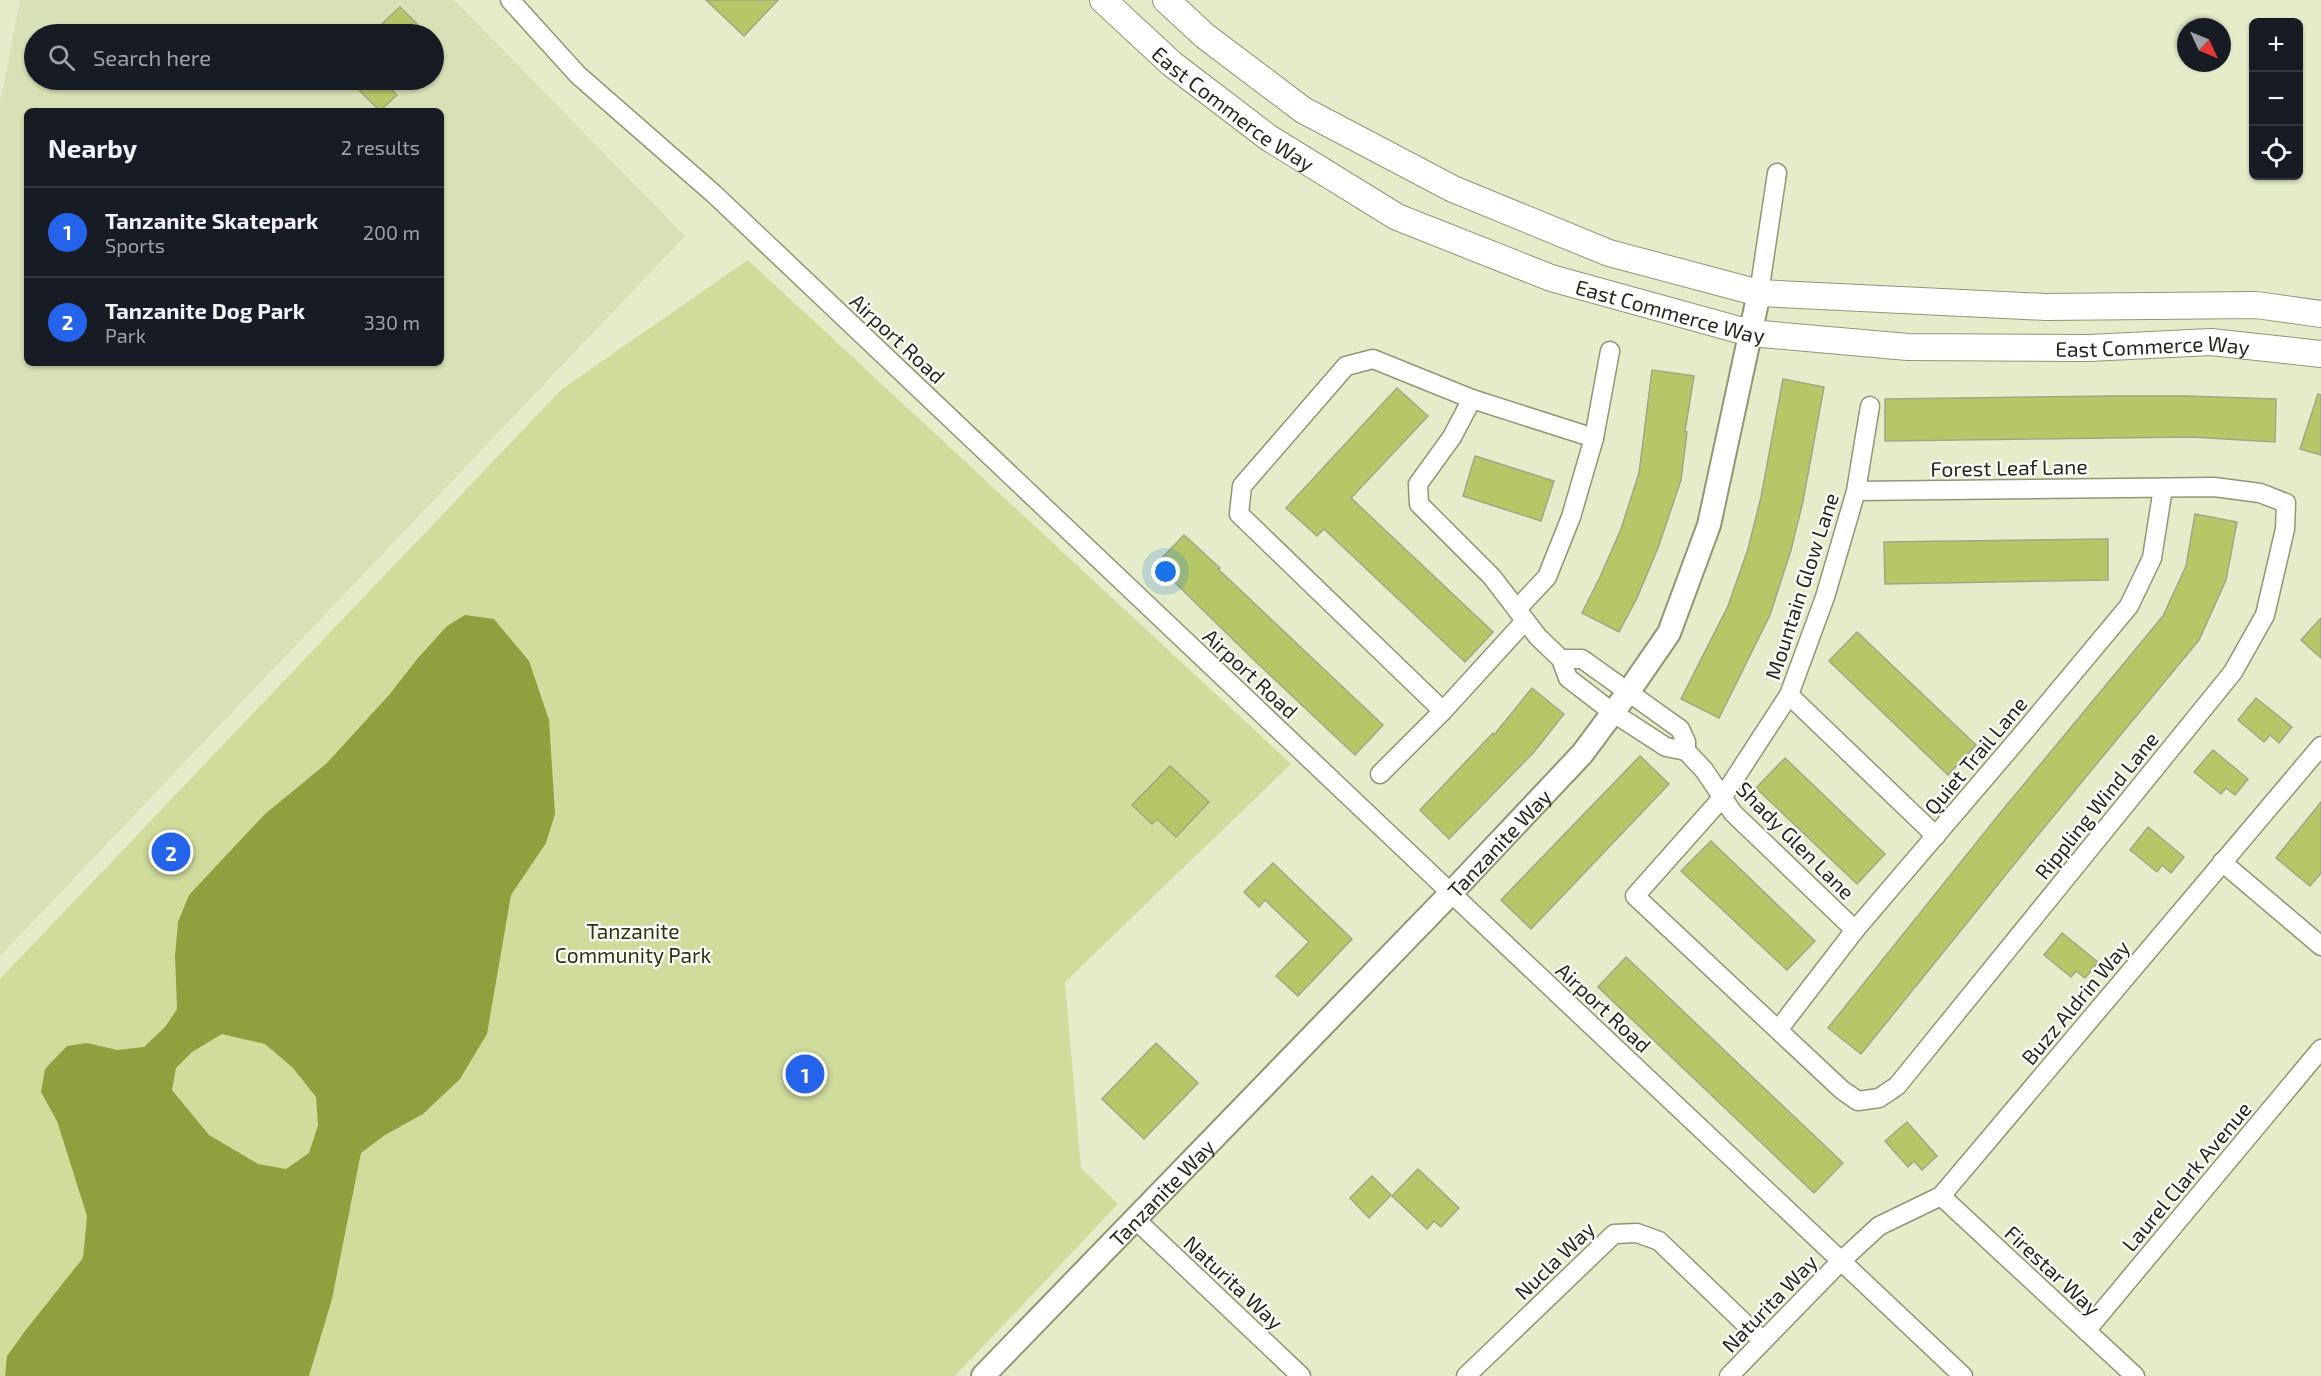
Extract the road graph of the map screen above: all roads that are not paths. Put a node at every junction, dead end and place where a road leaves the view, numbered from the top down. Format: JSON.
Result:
{"nodes":[{"id":1,"x":510,"y":0,"type":"edge"},
{"id":2,"x":1102,"y":0,"type":"edge"},
{"id":3,"x":1166,"y":0,"type":"edge"},
{"id":4,"x":1777,"y":173,"type":"dead end"},
{"id":5,"x":1759,"y":293,"type":"junction"},
{"id":6,"x":2321,"y":314,"type":"edge"},
{"id":7,"x":1750,"y":333,"type":"junction"},
{"id":8,"x":1610,"y":351,"type":"dead end"},
{"id":9,"x":2321,"y":354,"type":"edge"},
{"id":10,"x":1472,"y":399,"type":"junction"},
{"id":11,"x":1870,"y":406,"type":"dead end"},
{"id":12,"x":1594,"y":438,"type":"junction"},
{"id":13,"x":2163,"y":488,"type":"junction"},
{"id":14,"x":1856,"y":491,"type":"junction"},
{"id":15,"x":1521,"y":615,"type":"junction"},
{"id":16,"x":1562,"y":659,"type":"junction"},
{"id":17,"x":1629,"y":691,"type":"junction"},
{"id":18,"x":1789,"y":694,"type":"junction"},
{"id":19,"x":1443,"y":711,"type":"junction"},
{"id":20,"x":1612,"y":712,"type":"junction"},
{"id":21,"x":2321,"y":746,"type":"edge"},
{"id":22,"x":1686,"y":751,"type":"junction"},
{"id":23,"x":1380,"y":774,"type":"dead end"},
{"id":24,"x":1722,"y":798,"type":"junction"},
{"id":25,"x":1936,"y":836,"type":"junction"},
{"id":26,"x":2222,"y":862,"type":"junction"},
{"id":27,"x":1451,"y":893,"type":"junction"},
{"id":28,"x":1855,"y":930,"type":"junction"},
{"id":29,"x":2320,"y":944,"type":"edge"},
{"id":30,"x":1778,"y":1030,"type":"junction"},
{"id":31,"x":2321,"y":1049,"type":"edge"},
{"id":32,"x":1941,"y":1196,"type":"junction"},
{"id":33,"x":1136,"y":1220,"type":"junction"},
{"id":34,"x":1840,"y":1261,"type":"junction"},
{"id":35,"x":2086,"y":1331,"type":"junction"},
{"id":36,"x":1763,"y":1341,"type":"junction"},
{"id":37,"x":985,"y":1375,"type":"edge"},
{"id":38,"x":1300,"y":1376,"type":"edge"},
{"id":39,"x":1466,"y":1376,"type":"edge"},
{"id":40,"x":1729,"y":1376,"type":"edge"},
{"id":41,"x":1963,"y":1376,"type":"edge"},
{"id":42,"x":2135,"y":1376,"type":"edge"}],
"edges":[{"from":1,"to":27,"type":"street","name":"Airport Road"},
{"from":2,"to":7,"type":"main road","name":"East Commerce Way"},
{"from":3,"to":5,"type":"main road","name":"East Commerce Way"},
{"from":4,"to":5,"type":"street","name":"Tanzanite Way"},
{"from":5,"to":6,"type":"main road","name":"East Commerce Way"},
{"from":5,"to":7,"type":"street","name":"Tanzanite Way"},
{"from":7,"to":9,"type":"main road","name":"East Commerce Way"},
{"from":7,"to":17,"type":"street","name":"Tanzanite Way"},
{"from":8,"to":12,"type":"street"},
{"from":10,"to":12,"type":"street"},
{"from":10,"to":15,"type":"street","name":"Shady Glen Lane"},
{"from":10,"to":19,"type":"street"},
{"from":11,"to":14,"type":"street","name":"Mountain Glow Lane"},
{"from":12,"to":15,"type":"street"},
{"from":13,"to":14,"type":"street","name":"Forest Leaf Lane"},
{"from":13,"to":25,"type":"street","name":"Quiet Trail Lane"},
{"from":13,"to":30,"type":"street","name":"Rippling Wind Lane"},
{"from":14,"to":18,"type":"street","name":"Mountain Glow Lane"},
{"from":15,"to":16,"type":"street","name":"Shady Glen Lane"},
{"from":15,"to":19,"type":"street"},
{"from":16,"to":17,"type":"street","name":"Shady Glen Lane"},
{"from":16,"to":20,"type":"street","name":"Shady Glen Lane"},
{"from":17,"to":20,"type":"street","name":"Tanzanite Way"},
{"from":17,"to":22,"type":"street","name":"Shady Glen Lane"},
{"from":18,"to":24,"type":"street","name":"Mountain Glow Lane"},
{"from":18,"to":25,"type":"street"},
{"from":19,"to":23,"type":"street"},
{"from":20,"to":22,"type":"street","name":"Shady Glen Lane"},
{"from":20,"to":27,"type":"street","name":"Tanzanite Way"},
{"from":21,"to":26,"type":"street","name":"Buzz Aldrin Way"},
{"from":22,"to":24,"type":"street","name":"Shady Glen Lane"},
{"from":24,"to":28,"type":"street","name":"Shady Glen Lane"},
{"from":24,"to":30,"type":"street","name":"Mountain Glow Lane"},
{"from":25,"to":28,"type":"street","name":"Quiet Trail Lane"},
{"from":26,"to":29,"type":"street"},
{"from":26,"to":32,"type":"street","name":"Buzz Aldrin Way"},
{"from":27,"to":33,"type":"street","name":"Tanzanite Way"},
{"from":27,"to":34,"type":"street","name":"Airport Road"},
{"from":28,"to":30,"type":"street","name":"Quiet Trail Lane"},
{"from":31,"to":35,"type":"street","name":"Laurel Clark Avenue"},
{"from":32,"to":34,"type":"street","name":"Buzz Aldrin Way"},
{"from":32,"to":35,"type":"street","name":"Firestar Way"},
{"from":33,"to":37,"type":"street","name":"Tanzanite Way"},
{"from":33,"to":38,"type":"street","name":"Naturita Way"},
{"from":34,"to":36,"type":"street","name":"Naturita Way"},
{"from":34,"to":41,"type":"street","name":"Airport Road"},
{"from":35,"to":42,"type":"street","name":"Firestar Way"},
{"from":36,"to":39,"type":"street","name":"Nucla Way"},
{"from":36,"to":40,"type":"street","name":"Naturita Way"}]}
